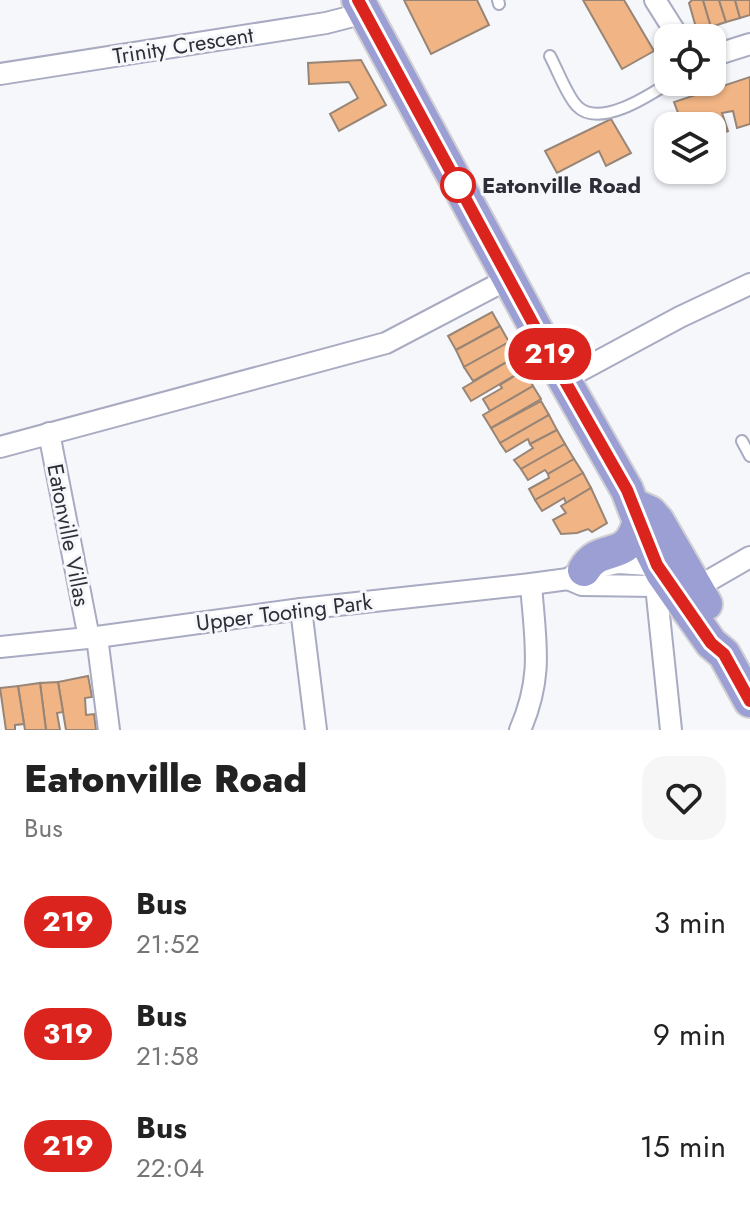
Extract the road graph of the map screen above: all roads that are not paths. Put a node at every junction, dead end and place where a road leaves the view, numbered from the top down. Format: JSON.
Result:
{"nodes":[{"id":1,"x":655,"y":0,"type":"edge"},
{"id":2,"x":362,"y":6,"type":"edge"},
{"id":3,"x":670,"y":24,"type":"edge"},
{"id":4,"x":750,"y":44,"type":"edge"},
{"id":5,"x":726,"y":52,"type":"edge"},
{"id":6,"x":550,"y":56,"type":"dead end"},
{"id":7,"x":0,"y":74,"type":"edge"},
{"id":8,"x":654,"y":92,"type":"edge"},
{"id":9,"x":510,"y":278,"type":"junction"},
{"id":10,"x":750,"y":284,"type":"edge"},
{"id":11,"x":565,"y":379,"type":"junction"},
{"id":12,"x":49,"y":433,"type":"junction"},
{"id":13,"x":742,"y":441,"type":"dead end"},
{"id":14,"x":0,"y":447,"type":"edge"},
{"id":15,"x":750,"y":456,"type":"edge"},
{"id":16,"x":637,"y":513,"type":"junction"},
{"id":17,"x":750,"y":557,"type":"edge"},
{"id":18,"x":576,"y":574,"type":"junction"},
{"id":19,"x":673,"y":580,"type":"junction"},
{"id":20,"x":531,"y":584,"type":"junction"},
{"id":21,"x":301,"y":609,"type":"junction"},
{"id":22,"x":93,"y":638,"type":"junction"},
{"id":23,"x":0,"y":647,"type":"edge"},
{"id":24,"x":750,"y":701,"type":"edge"},
{"id":25,"x":109,"y":730,"type":"edge"},
{"id":26,"x":316,"y":730,"type":"edge"},
{"id":27,"x":520,"y":730,"type":"edge"},
{"id":28,"x":671,"y":730,"type":"edge"}],
"edges":[{"from":1,"to":3,"type":"street"},
{"from":2,"to":7,"type":"street","name":"Trinity Crescent"},
{"from":2,"to":9,"type":"highway"},
{"from":4,"to":5,"type":"street"},
{"from":6,"to":8,"type":"lane"},
{"from":9,"to":11,"type":"highway"},
{"from":9,"to":12,"type":"street"},
{"from":10,"to":11,"type":"street"},
{"from":11,"to":16,"type":"highway"},
{"from":12,"to":14,"type":"street"},
{"from":12,"to":22,"type":"street","name":"Eatonville Villas"},
{"from":13,"to":15,"type":"lane"},
{"from":16,"to":18,"type":"highway"},
{"from":16,"to":19,"type":"highway"},
{"from":17,"to":19,"type":"street"},
{"from":18,"to":19,"type":"street","name":"Upper Tooting Park"},
{"from":18,"to":20,"type":"street","name":"Upper Tooting Park"},
{"from":19,"to":24,"type":"highway"},
{"from":19,"to":28,"type":"street"},
{"from":20,"to":21,"type":"street","name":"Upper Tooting Park"},
{"from":20,"to":27,"type":"street"},
{"from":21,"to":22,"type":"street","name":"Upper Tooting Park"},
{"from":21,"to":26,"type":"street"},
{"from":22,"to":23,"type":"street","name":"Upper Tooting Park"},
{"from":22,"to":25,"type":"street","name":"Eatonville Villas"}]}
